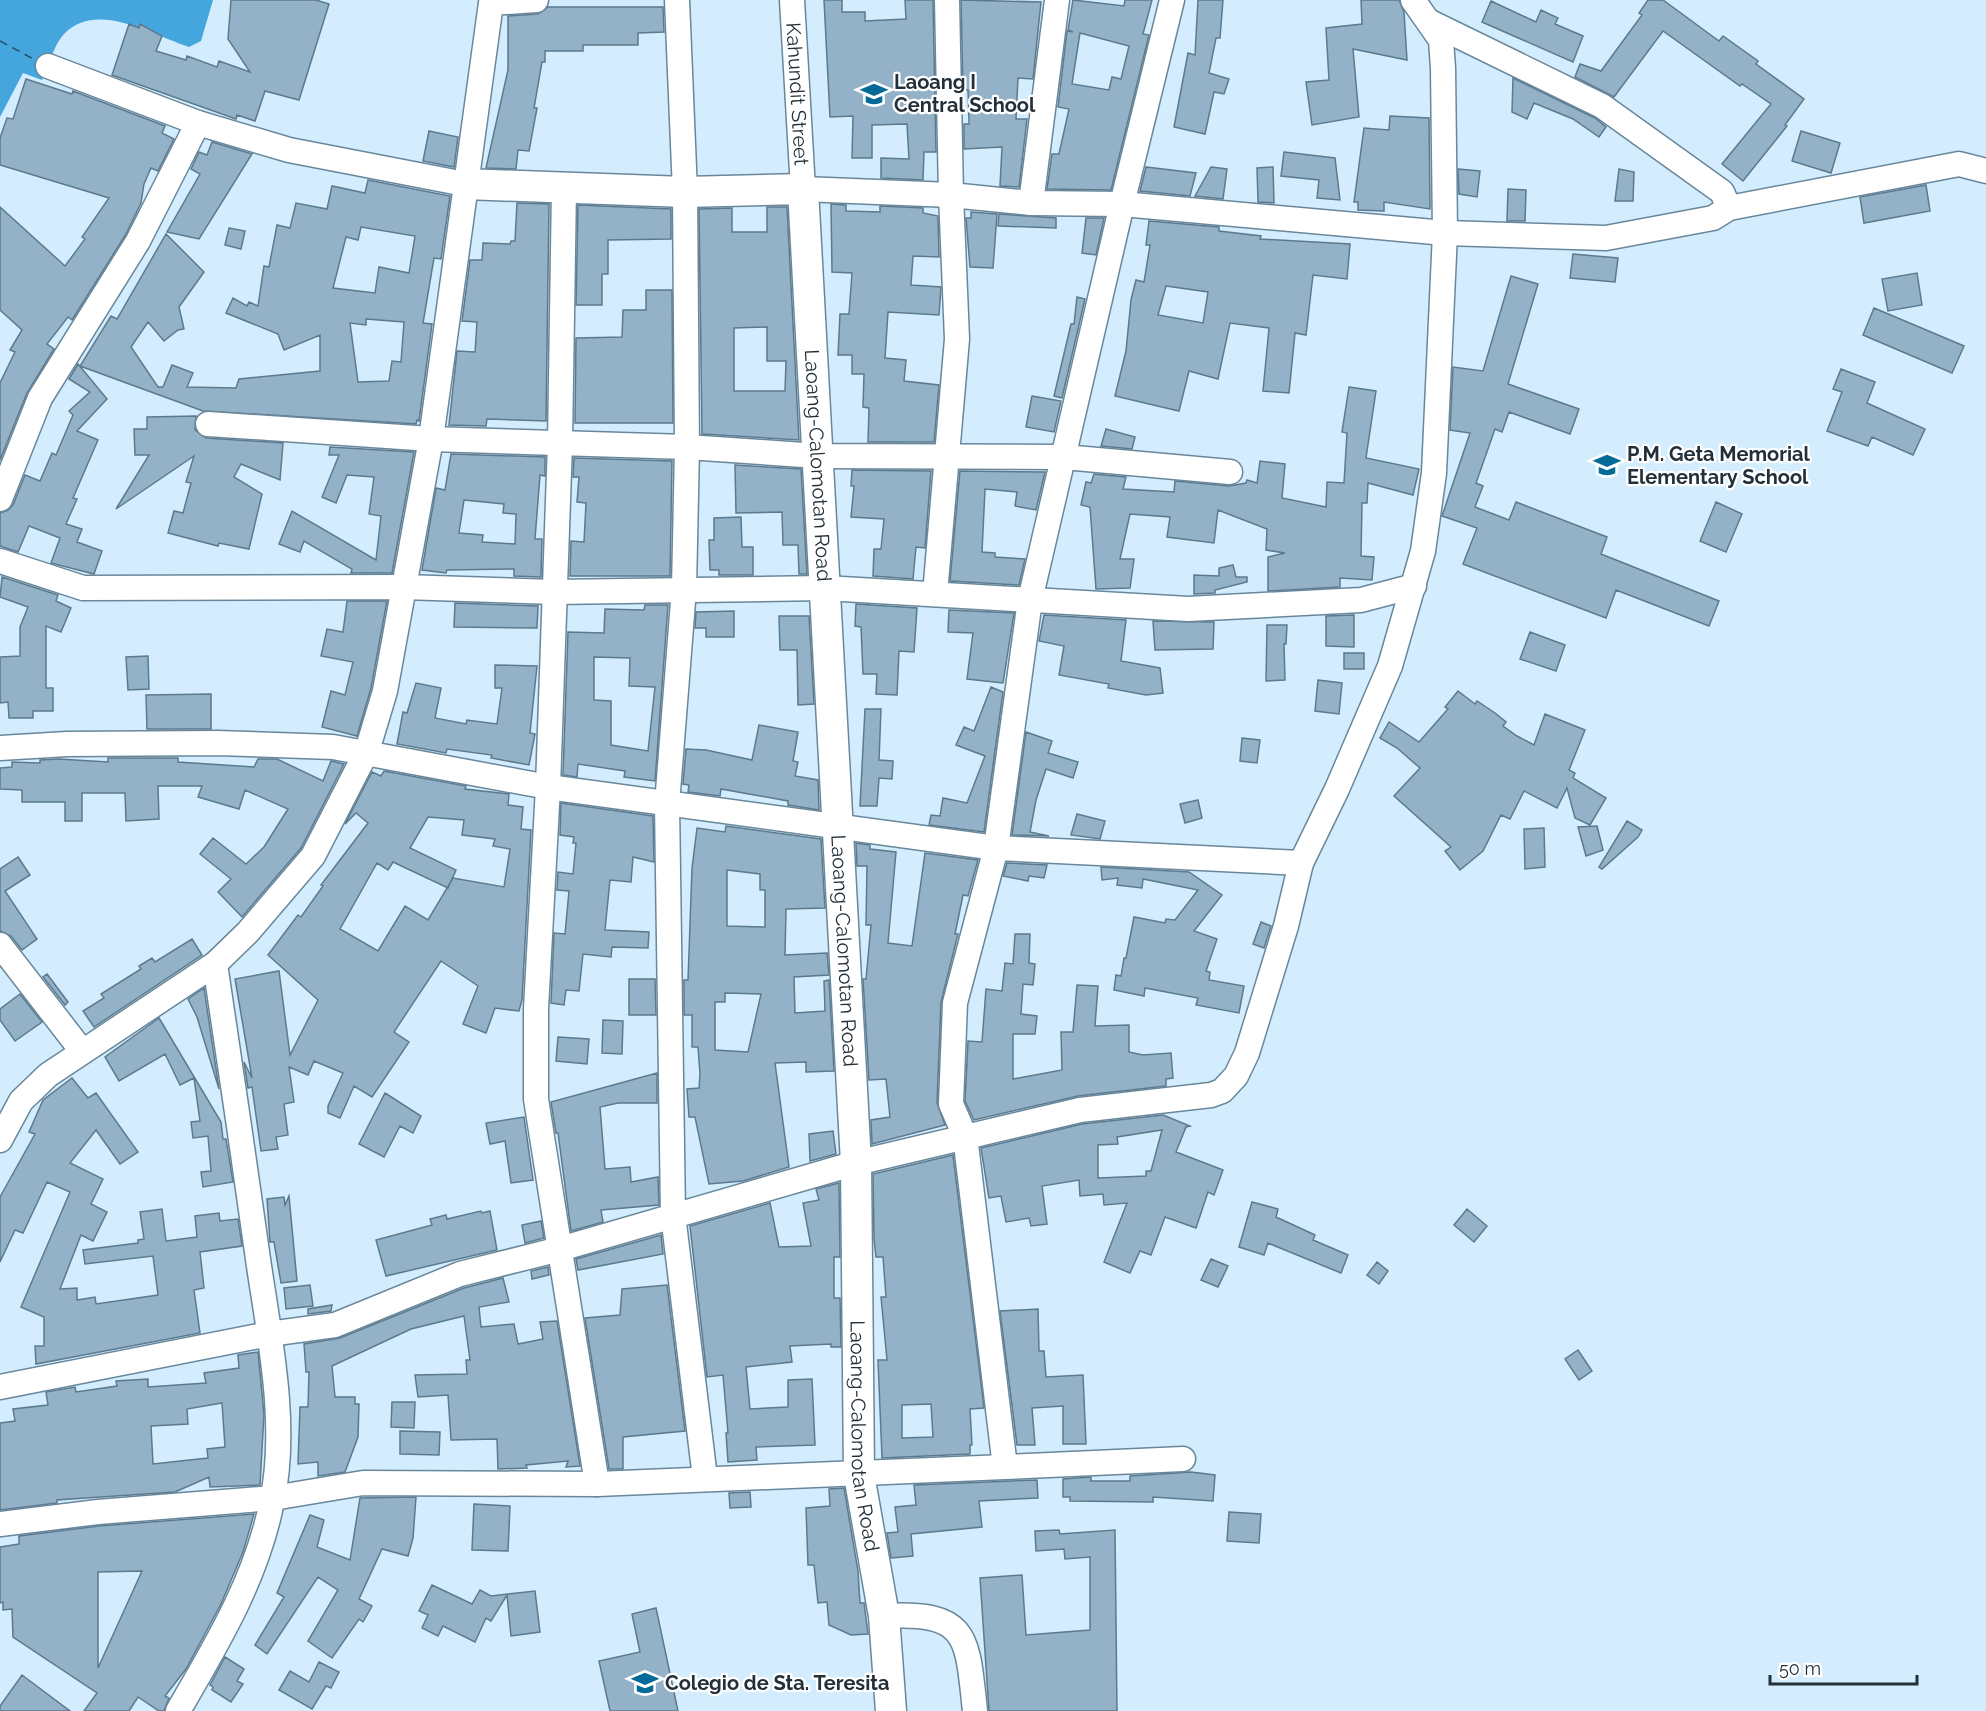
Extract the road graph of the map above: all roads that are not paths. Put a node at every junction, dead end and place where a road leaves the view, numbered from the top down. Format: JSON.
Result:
{"nodes":[{"id":1,"x":536,"y":0,"type":"edge"},
{"id":2,"x":677,"y":0,"type":"edge"},
{"id":3,"x":792,"y":0,"type":"edge"},
{"id":4,"x":947,"y":0,"type":"edge"},
{"id":5,"x":1057,"y":0,"type":"edge"},
{"id":6,"x":1172,"y":0,"type":"edge"},
{"id":7,"x":1413,"y":0,"type":"edge"},
{"id":8,"x":1430,"y":22,"type":"junction"},
{"id":9,"x":48,"y":66,"type":"dead end"},
{"id":10,"x":198,"y":123,"type":"junction"},
{"id":11,"x":1986,"y":171,"type":"edge"},
{"id":12,"x":465,"y":184,"type":"junction"},
{"id":13,"x":564,"y":188,"type":"junction"},
{"id":14,"x":803,"y":189,"type":"junction"},
{"id":15,"x":685,"y":192,"type":"junction"},
{"id":16,"x":951,"y":195,"type":"junction"},
{"id":17,"x":1031,"y":203,"type":"junction"},
{"id":18,"x":1122,"y":204,"type":"junction"},
{"id":19,"x":1729,"y":208,"type":"junction"},
{"id":20,"x":1445,"y":233,"type":"junction"},
{"id":21,"x":208,"y":424,"type":"dead end"},
{"id":22,"x":431,"y":439,"type":"junction"},
{"id":23,"x":560,"y":443,"type":"junction"},
{"id":24,"x":687,"y":447,"type":"junction"},
{"id":25,"x":949,"y":455,"type":"junction"},
{"id":26,"x":818,"y":456,"type":"junction"},
{"id":27,"x":1064,"y":457,"type":"junction"},
{"id":28,"x":1230,"y":472,"type":"dead end"},
{"id":29,"x":0,"y":499,"type":"edge"},
{"id":30,"x":0,"y":561,"type":"edge"},
{"id":31,"x":1414,"y":586,"type":"junction"},
{"id":32,"x":403,"y":587,"type":"junction"},
{"id":33,"x":825,"y":588,"type":"junction"},
{"id":34,"x":684,"y":589,"type":"junction"},
{"id":35,"x":554,"y":592,"type":"junction"},
{"id":36,"x":935,"y":594,"type":"junction"},
{"id":37,"x":1030,"y":600,"type":"junction"},
{"id":38,"x":0,"y":748,"type":"edge"},
{"id":39,"x":367,"y":751,"type":"junction"},
{"id":40,"x":548,"y":787,"type":"junction"},
{"id":41,"x":667,"y":804,"type":"junction"},
{"id":42,"x":837,"y":824,"type":"junction"},
{"id":43,"x":996,"y":848,"type":"junction"},
{"id":44,"x":1301,"y":863,"type":"junction"},
{"id":45,"x":0,"y":945,"type":"edge"},
{"id":46,"x":215,"y":964,"type":"junction"},
{"id":47,"x":82,"y":1051,"type":"junction"},
{"id":48,"x":11,"y":1102,"type":"edge"},
{"id":49,"x":965,"y":1136,"type":"junction"},
{"id":50,"x":0,"y":1140,"type":"edge"},
{"id":51,"x":856,"y":1163,"type":"junction"},
{"id":52,"x":673,"y":1215,"type":"junction"},
{"id":53,"x":560,"y":1249,"type":"junction"},
{"id":54,"x":269,"y":1334,"type":"junction"},
{"id":55,"x":0,"y":1387,"type":"edge"},
{"id":56,"x":1183,"y":1459,"type":"dead end"},
{"id":57,"x":1005,"y":1467,"type":"junction"},
{"id":58,"x":859,"y":1475,"type":"junction"},
{"id":59,"x":705,"y":1478,"type":"junction"},
{"id":60,"x":597,"y":1484,"type":"junction"},
{"id":61,"x":273,"y":1498,"type":"junction"},
{"id":62,"x":0,"y":1524,"type":"edge"},
{"id":63,"x":884,"y":1616,"type":"junction"},
{"id":64,"x":178,"y":1711,"type":"edge"},
{"id":65,"x":891,"y":1711,"type":"edge"},
{"id":66,"x":975,"y":1711,"type":"edge"}],
"edges":[{"from":1,"to":12,"type":"street"},
{"from":2,"to":15,"type":"street"},
{"from":3,"to":14,"type":"street","name":"Kahundit Street"},
{"from":4,"to":16,"type":"street"},
{"from":5,"to":17,"type":"street"},
{"from":6,"to":18,"type":"street"},
{"from":7,"to":8,"type":"street"},
{"from":8,"to":19,"type":"street"},
{"from":8,"to":20,"type":"street"},
{"from":9,"to":10,"type":"street"},
{"from":10,"to":12,"type":"street"},
{"from":10,"to":29,"type":"street"},
{"from":11,"to":19,"type":"street"},
{"from":12,"to":13,"type":"main road"},
{"from":12,"to":22,"type":"street"},
{"from":13,"to":15,"type":"main road"},
{"from":13,"to":23,"type":"street"},
{"from":14,"to":15,"type":"main road"},
{"from":14,"to":16,"type":"street"},
{"from":14,"to":26,"type":"main road","name":"Laoang-Calomotan Road"},
{"from":15,"to":24,"type":"street"},
{"from":16,"to":17,"type":"street"},
{"from":16,"to":25,"type":"street"},
{"from":17,"to":18,"type":"street"},
{"from":18,"to":20,"type":"street"},
{"from":18,"to":27,"type":"street"},
{"from":19,"to":20,"type":"street"},
{"from":20,"to":31,"type":"street"},
{"from":21,"to":22,"type":"street"},
{"from":22,"to":23,"type":"street"},
{"from":22,"to":32,"type":"street"},
{"from":23,"to":24,"type":"street"},
{"from":23,"to":35,"type":"street"},
{"from":24,"to":26,"type":"street"},
{"from":24,"to":34,"type":"street"},
{"from":25,"to":26,"type":"street"},
{"from":25,"to":27,"type":"street"},
{"from":25,"to":36,"type":"street"},
{"from":26,"to":33,"type":"main road","name":"Laoang-Calomotan Road"},
{"from":27,"to":28,"type":"street"},
{"from":27,"to":37,"type":"street"},
{"from":30,"to":32,"type":"street"},
{"from":31,"to":37,"type":"street"},
{"from":31,"to":44,"type":"street"},
{"from":32,"to":35,"type":"street"},
{"from":32,"to":39,"type":"street"},
{"from":33,"to":34,"type":"street"},
{"from":33,"to":36,"type":"street"},
{"from":33,"to":42,"type":"main road","name":"Laoang-Calomotan Road"},
{"from":34,"to":35,"type":"street"},
{"from":34,"to":41,"type":"street"},
{"from":35,"to":40,"type":"street"},
{"from":36,"to":37,"type":"street"},
{"from":37,"to":43,"type":"street"},
{"from":38,"to":39,"type":"street"},
{"from":39,"to":40,"type":"street"},
{"from":39,"to":46,"type":"street"},
{"from":40,"to":41,"type":"street"},
{"from":40,"to":53,"type":"street"},
{"from":41,"to":42,"type":"street"},
{"from":41,"to":52,"type":"street"},
{"from":42,"to":43,"type":"street"},
{"from":42,"to":51,"type":"main road","name":"Laoang-Calomotan Road"},
{"from":43,"to":44,"type":"street"},
{"from":43,"to":49,"type":"street"},
{"from":44,"to":49,"type":"street"},
{"from":45,"to":47,"type":"street"},
{"from":46,"to":47,"type":"street"},
{"from":46,"to":54,"type":"street"},
{"from":47,"to":48,"type":"street"},
{"from":48,"to":50,"type":"street"},
{"from":49,"to":51,"type":"street"},
{"from":49,"to":57,"type":"street"},
{"from":51,"to":52,"type":"street"},
{"from":51,"to":58,"type":"main road","name":"Laoang-Calomotan Road"},
{"from":52,"to":53,"type":"street"},
{"from":52,"to":59,"type":"street"},
{"from":53,"to":54,"type":"street"},
{"from":53,"to":60,"type":"street"},
{"from":54,"to":55,"type":"street"},
{"from":54,"to":61,"type":"street"},
{"from":56,"to":57,"type":"street"},
{"from":57,"to":58,"type":"street"},
{"from":58,"to":59,"type":"street"},
{"from":58,"to":63,"type":"main road","name":"Laoang-Calomotan Road"},
{"from":59,"to":60,"type":"street"},
{"from":60,"to":61,"type":"street"},
{"from":61,"to":62,"type":"street"},
{"from":61,"to":64,"type":"street"},
{"from":63,"to":65,"type":"main road","name":"Laoang-Calomotan Road"},
{"from":63,"to":66,"type":"street"}]}
